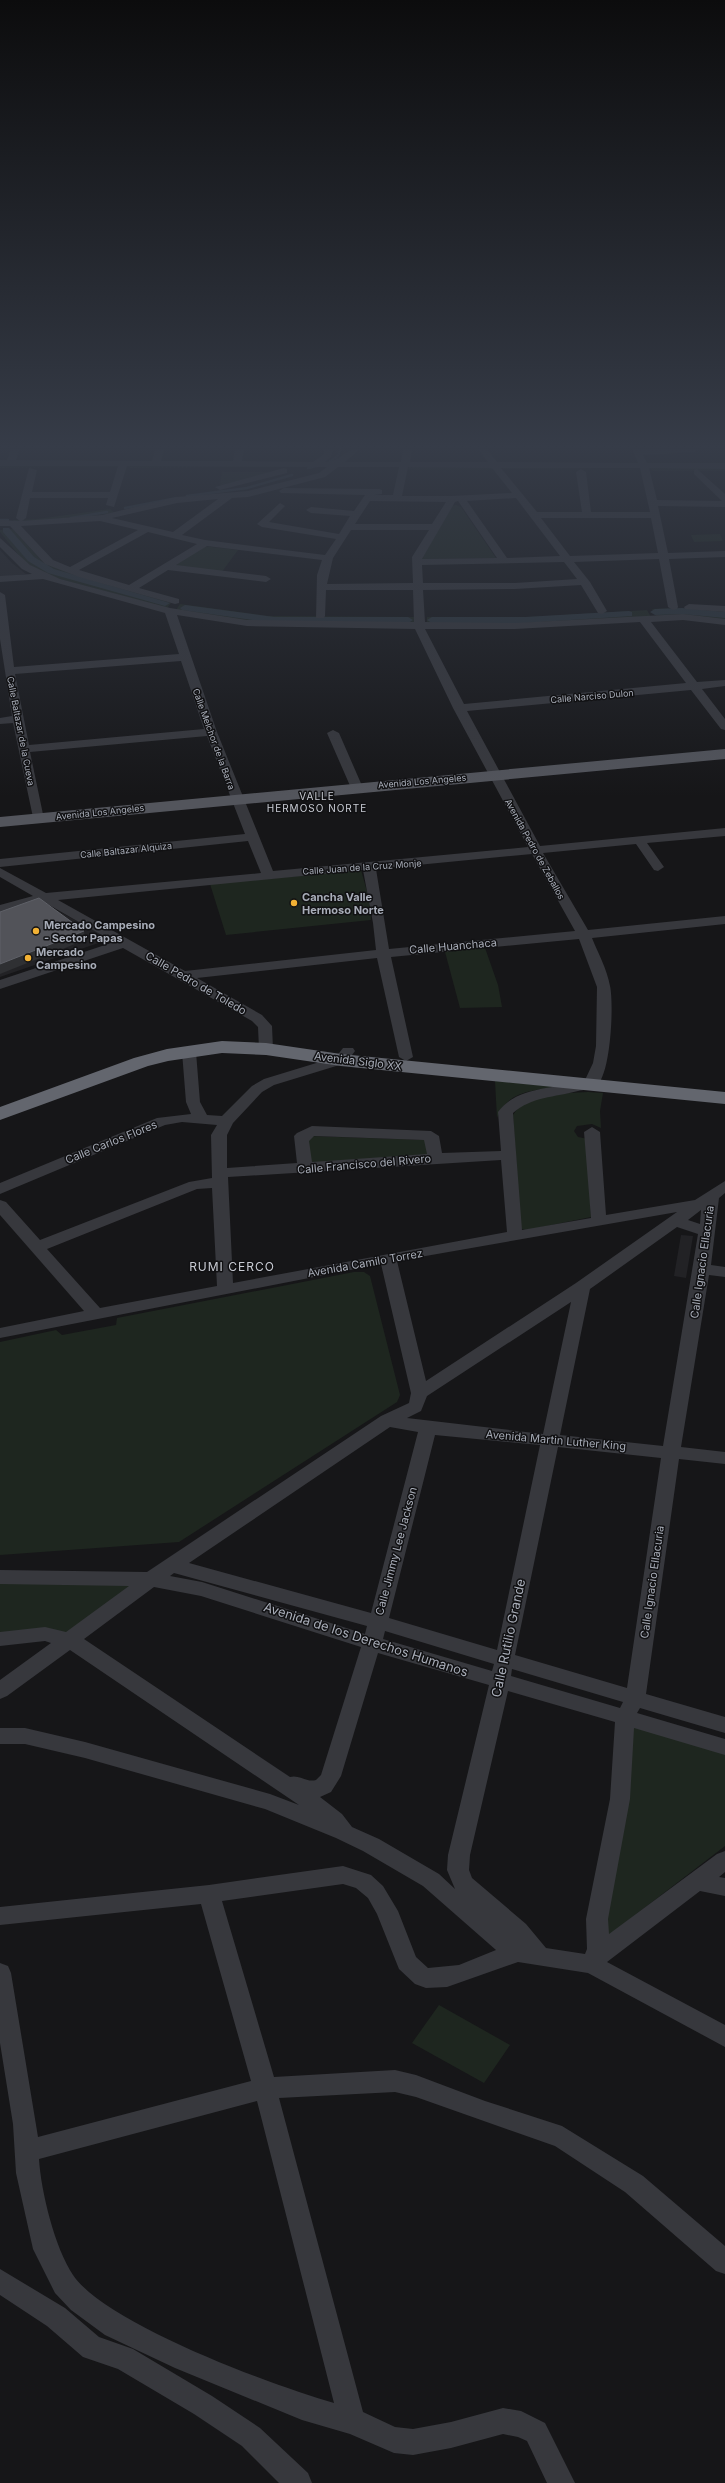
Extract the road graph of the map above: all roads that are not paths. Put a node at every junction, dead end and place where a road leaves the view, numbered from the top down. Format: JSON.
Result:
{"nodes":[{"id":1,"x":24,"y":565,"type":"edge"},
{"id":2,"x":57,"y":565,"type":"edge"},
{"id":3,"x":80,"y":565,"type":"edge"},
{"id":4,"x":169,"y":565,"type":"edge"},
{"id":5,"x":326,"y":565,"type":"edge"},
{"id":6,"x":417,"y":565,"type":"edge"},
{"id":7,"x":572,"y":565,"type":"edge"},
{"id":8,"x":666,"y":565,"type":"edge"},
{"id":9,"x":166,"y":567,"type":"junction"},
{"id":10,"x":71,"y":570,"type":"junction"},
{"id":11,"x":42,"y":576,"type":"junction"},
{"id":12,"x":0,"y":578,"type":"edge"},
{"id":13,"x":266,"y":579,"type":"dead end"},
{"id":14,"x":585,"y":582,"type":"junction"},
{"id":15,"x":418,"y":586,"type":"junction"},
{"id":16,"x":321,"y":587,"type":"junction"},
{"id":17,"x":130,"y":589,"type":"junction"},
{"id":18,"x":0,"y":595,"type":"edge"},
{"id":19,"x":173,"y":606,"type":"junction"},
{"id":20,"x":673,"y":607,"type":"junction"},
{"id":21,"x":1,"y":608,"type":"edge"},
{"id":22,"x":725,"y":609,"type":"edge"},
{"id":23,"x":602,"y":611,"type":"junction"},
{"id":24,"x":320,"y":616,"type":"junction"},
{"id":25,"x":420,"y":620,"type":"junction"},
{"id":26,"x":644,"y":620,"type":"junction"},
{"id":27,"x":725,"y":622,"type":"edge"},
{"id":28,"x":3,"y":632,"type":"edge"},
{"id":29,"x":185,"y":657,"type":"junction"},
{"id":30,"x":10,"y":671,"type":"junction"},
{"id":31,"x":725,"y":683,"type":"edge"},
{"id":32,"x":694,"y":686,"type":"junction"},
{"id":33,"x":6,"y":687,"type":"edge"},
{"id":34,"x":459,"y":708,"type":"junction"},
{"id":35,"x":19,"y":720,"type":"junction"},
{"id":36,"x":0,"y":721,"type":"edge"},
{"id":37,"x":725,"y":727,"type":"edge"},
{"id":38,"x":211,"y":732,"type":"junction"},
{"id":39,"x":333,"y":733,"type":"dead end"},
{"id":40,"x":25,"y":749,"type":"junction"},
{"id":41,"x":725,"y":754,"type":"edge"},
{"id":42,"x":495,"y":774,"type":"junction"},
{"id":43,"x":357,"y":788,"type":"junction"},
{"id":44,"x":237,"y":799,"type":"junction"},
{"id":45,"x":38,"y":819,"type":"junction"},
{"id":46,"x":0,"y":822,"type":"edge"},
{"id":47,"x":725,"y":832,"type":"edge"},
{"id":48,"x":252,"y":837,"type":"junction"},
{"id":49,"x":639,"y":840,"type":"junction"},
{"id":50,"x":536,"y":851,"type":"junction"},
{"id":51,"x":0,"y":863,"type":"edge"},
{"id":52,"x":369,"y":868,"type":"junction"},
{"id":53,"x":658,"y":868,"type":"dead end"},
{"id":54,"x":0,"y":872,"type":"edge"},
{"id":55,"x":268,"y":875,"type":"junction"},
{"id":56,"x":44,"y":897,"type":"junction"},
{"id":57,"x":0,"y":909,"type":"edge"},
{"id":58,"x":725,"y":920,"type":"edge"},
{"id":59,"x":584,"y":936,"type":"junction"},
{"id":60,"x":124,"y":943,"type":"junction"},
{"id":61,"x":383,"y":953,"type":"junction"},
{"id":62,"x":181,"y":976,"type":"junction"},
{"id":63,"x":0,"y":985,"type":"edge"},
{"id":64,"x":267,"y":1043,"type":"junction"},
{"id":65,"x":189,"y":1052,"type":"junction"},
{"id":66,"x":345,"y":1056,"type":"junction"},
{"id":67,"x":406,"y":1057,"type":"junction"},
{"id":68,"x":594,"y":1078,"type":"junction"},
{"id":69,"x":725,"y":1088,"type":"edge"},
{"id":70,"x":725,"y":1098,"type":"edge"},
{"id":71,"x":0,"y":1104,"type":"edge"},
{"id":72,"x":0,"y":1114,"type":"edge"},
{"id":73,"x":202,"y":1118,"type":"junction"},
{"id":74,"x":226,"y":1121,"type":"junction"},
{"id":75,"x":592,"y":1132,"type":"dead end"},
{"id":76,"x":508,"y":1155,"type":"junction"},
{"id":77,"x":435,"y":1158,"type":"junction"},
{"id":78,"x":306,"y":1169,"type":"junction"},
{"id":79,"x":220,"y":1178,"type":"junction"},
{"id":80,"x":725,"y":1186,"type":"edge"},
{"id":81,"x":0,"y":1189,"type":"edge"},
{"id":82,"x":705,"y":1200,"type":"junction"},
{"id":83,"x":0,"y":1205,"type":"edge"},
{"id":84,"x":676,"y":1221,"type":"junction"},
{"id":85,"x":599,"y":1222,"type":"junction"},
{"id":86,"x":7,"y":1224,"type":"edge"},
{"id":87,"x":707,"y":1231,"type":"junction"},
{"id":88,"x":515,"y":1237,"type":"junction"},
{"id":89,"x":37,"y":1247,"type":"junction"},
{"id":90,"x":388,"y":1258,"type":"junction"},
{"id":91,"x":702,"y":1269,"type":"junction"},
{"id":92,"x":725,"y":1272,"type":"edge"},
{"id":93,"x":582,"y":1287,"type":"junction"},
{"id":94,"x":226,"y":1289,"type":"junction"},
{"id":95,"x":96,"y":1314,"type":"junction"},
{"id":96,"x":0,"y":1333,"type":"edge"},
{"id":97,"x":418,"y":1400,"type":"junction"},
{"id":98,"x":387,"y":1420,"type":"junction"},
{"id":99,"x":428,"y":1428,"type":"junction"},
{"id":100,"x":549,"y":1439,"type":"junction"},
{"id":101,"x":671,"y":1451,"type":"junction"},
{"id":102,"x":725,"y":1458,"type":"edge"},
{"id":103,"x":172,"y":1565,"type":"junction"},
{"id":104,"x":0,"y":1576,"type":"edge"},
{"id":105,"x":150,"y":1579,"type":"junction"},
{"id":106,"x":378,"y":1622,"type":"junction"},
{"id":107,"x":0,"y":1639,"type":"edge"},
{"id":108,"x":70,"y":1640,"type":"junction"},
{"id":109,"x":371,"y":1643,"type":"junction"},
{"id":110,"x":504,"y":1661,"type":"junction"},
{"id":111,"x":500,"y":1681,"type":"junction"},
{"id":112,"x":0,"y":1691,"type":"edge"},
{"id":113,"x":635,"y":1699,"type":"junction"},
{"id":114,"x":625,"y":1717,"type":"junction"},
{"id":115,"x":725,"y":1725,"type":"edge"},
{"id":116,"x":0,"y":1736,"type":"edge"},
{"id":117,"x":725,"y":1747,"type":"edge"},
{"id":118,"x":269,"y":1773,"type":"junction"},
{"id":119,"x":344,"y":1833,"type":"junction"},
{"id":120,"x":725,"y":1860,"type":"edge"},
{"id":121,"x":696,"y":1881,"type":"junction"},
{"id":122,"x":725,"y":1887,"type":"edge"},
{"id":123,"x":209,"y":1894,"type":"junction"},
{"id":124,"x":0,"y":1916,"type":"edge"},
{"id":125,"x":517,"y":1952,"type":"junction"},
{"id":126,"x":540,"y":1957,"type":"junction"},
{"id":127,"x":590,"y":1964,"type":"junction"},
{"id":128,"x":0,"y":1973,"type":"edge"},
{"id":129,"x":725,"y":2037,"type":"edge"},
{"id":130,"x":265,"y":2088,"type":"junction"},
{"id":131,"x":25,"y":2152,"type":"junction"},
{"id":132,"x":725,"y":2262,"type":"edge"},
{"id":133,"x":0,"y":2281,"type":"edge"},
{"id":134,"x":114,"y":2326,"type":"junction"},
{"id":135,"x":124,"y":2358,"type":"junction"},
{"id":136,"x":352,"y":2421,"type":"junction"},
{"id":137,"x":298,"y":2483,"type":"edge"},
{"id":138,"x":561,"y":2483,"type":"edge"}],
"edges":[{"from":1,"to":11,"type":"street"},
{"from":2,"to":10,"type":"street"},
{"from":3,"to":10,"type":"street"},
{"from":4,"to":9,"type":"street"},
{"from":5,"to":16,"type":"street"},
{"from":6,"to":15,"type":"street","name":"Avenida Pedro de Zeballos"},
{"from":7,"to":14,"type":"street"},
{"from":8,"to":20,"type":"street"},
{"from":9,"to":13,"type":"street"},
{"from":9,"to":17,"type":"street"},
{"from":10,"to":17,"type":"street"},
{"from":11,"to":12,"type":"street"},
{"from":11,"to":19,"type":"street"},
{"from":14,"to":15,"type":"street"},
{"from":14,"to":23,"type":"street"},
{"from":15,"to":16,"type":"street"},
{"from":15,"to":25,"type":"street","name":"Avenida Pedro de Zeballos"},
{"from":16,"to":24,"type":"street"},
{"from":17,"to":19,"type":"street"},
{"from":18,"to":21,"type":"street","name":"Calle Baltazar de la Cueva"},
{"from":19,"to":24,"type":"street"},
{"from":19,"to":25,"type":"street"},
{"from":19,"to":29,"type":"street","name":"Calle Melchor de la Barra"},
{"from":20,"to":22,"type":"street"},
{"from":20,"to":23,"type":"street"},
{"from":21,"to":28,"type":"street","name":"Calle Baltazar de la Cueva"},
{"from":23,"to":25,"type":"street"},
{"from":24,"to":25,"type":"street"},
{"from":25,"to":26,"type":"street"},
{"from":25,"to":34,"type":"street","name":"Avenida Pedro de Zeballos"},
{"from":26,"to":27,"type":"street"},
{"from":26,"to":32,"type":"street"},
{"from":28,"to":30,"type":"street","name":"Calle Baltazar de la Cueva"},
{"from":29,"to":30,"type":"street"},
{"from":29,"to":38,"type":"street","name":"Calle Melchor de la Barra"},
{"from":30,"to":33,"type":"street","name":"Calle Baltazar de la Cueva"},
{"from":31,"to":32,"type":"street","name":"Calle Narciso Dulon"},
{"from":32,"to":34,"type":"street","name":"Calle Narciso Dulon"},
{"from":32,"to":37,"type":"street"},
{"from":33,"to":35,"type":"street","name":"Calle Baltazar de la Cueva"},
{"from":34,"to":42,"type":"street","name":"Avenida Pedro de Zeballos"},
{"from":35,"to":36,"type":"street"},
{"from":35,"to":40,"type":"street","name":"Calle Baltazar de la Cueva"},
{"from":38,"to":40,"type":"street"},
{"from":38,"to":44,"type":"street","name":"Calle Melchor de la Barra"},
{"from":39,"to":43,"type":"street"},
{"from":40,"to":45,"type":"street","name":"Calle Baltazar de la Cueva"},
{"from":41,"to":42,"type":"main road","name":"Avenida Los Angeles"},
{"from":42,"to":43,"type":"main road","name":"Avenida Los Angeles"},
{"from":42,"to":50,"type":"street","name":"Avenida Pedro de Zeballos"},
{"from":43,"to":44,"type":"main road","name":"Avenida Los Angeles"},
{"from":44,"to":45,"type":"main road","name":"Avenida Los Angeles"},
{"from":44,"to":48,"type":"street","name":"Calle Melchor de la Barra"},
{"from":45,"to":46,"type":"main road","name":"Avenida Los Angeles"},
{"from":47,"to":49,"type":"street","name":"Calle Juan de la Cruz Monje"},
{"from":48,"to":51,"type":"street","name":"Calle Baltazar Alquiza"},
{"from":48,"to":55,"type":"street","name":"Calle Melchor de la Barra"},
{"from":49,"to":50,"type":"street","name":"Calle Juan de la Cruz Monje"},
{"from":49,"to":53,"type":"street"},
{"from":50,"to":52,"type":"street","name":"Calle Juan de la Cruz Monje"},
{"from":50,"to":59,"type":"street","name":"Avenida Pedro de Zeballos"},
{"from":52,"to":55,"type":"street","name":"Calle Juan de la Cruz Monje"},
{"from":52,"to":61,"type":"street"},
{"from":54,"to":56,"type":"street","name":"Calle Pedro de Toledo"},
{"from":55,"to":56,"type":"street","name":"Calle Juan de la Cruz Monje"},
{"from":56,"to":57,"type":"street","name":"Calle Juan de la Cruz Monje"},
{"from":56,"to":60,"type":"street","name":"Calle Pedro de Toledo"},
{"from":58,"to":59,"type":"street","name":"Calle Huanchaca"},
{"from":59,"to":61,"type":"street","name":"Calle Huanchaca"},
{"from":59,"to":68,"type":"street","name":"Avenida Pedro de Zeballos"},
{"from":60,"to":62,"type":"street","name":"Calle Pedro de Toledo"},
{"from":60,"to":63,"type":"street"},
{"from":61,"to":62,"type":"street","name":"Calle Huanchaca"},
{"from":61,"to":67,"type":"street"},
{"from":62,"to":64,"type":"street","name":"Calle Pedro de Toledo"},
{"from":64,"to":65,"type":"highway","name":"Avenida Siglo XX"},
{"from":64,"to":66,"type":"highway","name":"Avenida Siglo XX"},
{"from":64,"to":71,"type":"highway","name":"Avenida Siglo XX"},
{"from":65,"to":72,"type":"highway","name":"Avenida Siglo XX"},
{"from":65,"to":73,"type":"street"},
{"from":66,"to":67,"type":"highway","name":"Avenida Siglo XX"},
{"from":66,"to":68,"type":"highway","name":"Avenida Siglo XX"},
{"from":66,"to":74,"type":"street"},
{"from":67,"to":68,"type":"highway","name":"Avenida Siglo XX"},
{"from":68,"to":69,"type":"highway","name":"Avenida Siglo XX"},
{"from":68,"to":70,"type":"highway","name":"Avenida Siglo XX"},
{"from":68,"to":76,"type":"street"},
{"from":73,"to":74,"type":"street","name":"Calle Carlos Flores"},
{"from":73,"to":81,"type":"street","name":"Calle Carlos Flores"},
{"from":74,"to":79,"type":"street"},
{"from":75,"to":85,"type":"street"},
{"from":76,"to":77,"type":"street","name":"Calle Francisco del Rivero"},
{"from":76,"to":88,"type":"street"},
{"from":77,"to":78,"type":"street","name":"Calle Francisco del Rivero"},
{"from":77,"to":78,"type":"street"},
{"from":78,"to":79,"type":"street","name":"Calle Francisco del Rivero"},
{"from":79,"to":89,"type":"street","name":"Calle Francisco del Rivero"},
{"from":79,"to":94,"type":"street"},
{"from":80,"to":82,"type":"street","name":"Avenida Camilo Torrez"},
{"from":82,"to":84,"type":"street"},
{"from":82,"to":85,"type":"street","name":"Avenida Camilo Torrez"},
{"from":82,"to":87,"type":"street","name":"Calle Ignacio Ellacuria"},
{"from":83,"to":86,"type":"street"},
{"from":84,"to":87,"type":"street"},
{"from":84,"to":93,"type":"street"},
{"from":85,"to":88,"type":"street","name":"Avenida Camilo Torrez"},
{"from":86,"to":89,"type":"street"},
{"from":87,"to":91,"type":"street","name":"Calle Ignacio Ellacuria"},
{"from":88,"to":90,"type":"street","name":"Avenida Camilo Torrez"},
{"from":89,"to":95,"type":"street"},
{"from":90,"to":94,"type":"street","name":"Avenida Camilo Torrez"},
{"from":90,"to":97,"type":"street"},
{"from":91,"to":92,"type":"street"},
{"from":91,"to":101,"type":"street","name":"Calle Ignacio Ellacuria"},
{"from":93,"to":97,"type":"street"},
{"from":93,"to":100,"type":"street","name":"Calle Rutilio Grande"},
{"from":94,"to":95,"type":"street","name":"Avenida Camilo Torrez"},
{"from":95,"to":96,"type":"street","name":"Avenida Camilo Torrez"},
{"from":97,"to":98,"type":"street"},
{"from":97,"to":99,"type":"street"},
{"from":98,"to":99,"type":"street","name":"Avenida Martin Luther King"},
{"from":98,"to":103,"type":"street"},
{"from":99,"to":100,"type":"street","name":"Avenida Martin Luther King"},
{"from":99,"to":106,"type":"street","name":"Calle Jimmy Lee Jackson"},
{"from":100,"to":101,"type":"street","name":"Avenida Martin Luther King"},
{"from":100,"to":110,"type":"street","name":"Calle Rutilio Grande"},
{"from":101,"to":102,"type":"street","name":"Avenida Martin Luther King"},
{"from":101,"to":113,"type":"street","name":"Calle Ignacio Ellacuria"},
{"from":103,"to":105,"type":"street"},
{"from":103,"to":106,"type":"street","name":"Avenida de los Derechos Humanos"},
{"from":104,"to":105,"type":"street","name":"Avenida de los Derechos Humanos"},
{"from":105,"to":108,"type":"street"},
{"from":105,"to":109,"type":"street","name":"Avenida de los Derechos Humanos"},
{"from":106,"to":109,"type":"street","name":"Calle Jimmy Lee Jackson"},
{"from":106,"to":110,"type":"street","name":"Avenida de los Derechos Humanos"},
{"from":107,"to":108,"type":"street"},
{"from":108,"to":112,"type":"street"},
{"from":108,"to":118,"type":"street"},
{"from":109,"to":111,"type":"street","name":"Avenida de los Derechos Humanos"},
{"from":109,"to":118,"type":"street","name":"Calle Jimmy Lee Jackson"},
{"from":110,"to":111,"type":"street","name":"Calle Rutilio Grande"},
{"from":110,"to":113,"type":"street","name":"Avenida de los Derechos Humanos"},
{"from":111,"to":114,"type":"street","name":"Avenida de los Derechos Humanos"},
{"from":111,"to":126,"type":"street","name":"Calle Rutilio Grande"},
{"from":113,"to":114,"type":"street","name":"Calle Ignacio Ellacuria"},
{"from":113,"to":115,"type":"street","name":"Avenida de los Derechos Humanos"},
{"from":114,"to":117,"type":"street","name":"Avenida de los Derechos Humanos"},
{"from":114,"to":127,"type":"street","name":"Calle Ignacio Ellacuria"},
{"from":116,"to":119,"type":"street"},
{"from":118,"to":119,"type":"street"},
{"from":119,"to":125,"type":"street"},
{"from":120,"to":121,"type":"street"},
{"from":121,"to":122,"type":"street"},
{"from":121,"to":127,"type":"street"},
{"from":123,"to":124,"type":"street"},
{"from":123,"to":125,"type":"street"},
{"from":123,"to":130,"type":"street"},
{"from":125,"to":126,"type":"street"},
{"from":126,"to":127,"type":"street"},
{"from":127,"to":129,"type":"street"},
{"from":128,"to":131,"type":"street"},
{"from":130,"to":131,"type":"street"},
{"from":130,"to":132,"type":"street"},
{"from":130,"to":136,"type":"street"},
{"from":131,"to":134,"type":"street"},
{"from":133,"to":135,"type":"street"},
{"from":134,"to":135,"type":"street"},
{"from":134,"to":136,"type":"street"},
{"from":135,"to":137,"type":"street"},
{"from":136,"to":138,"type":"street"}]}
